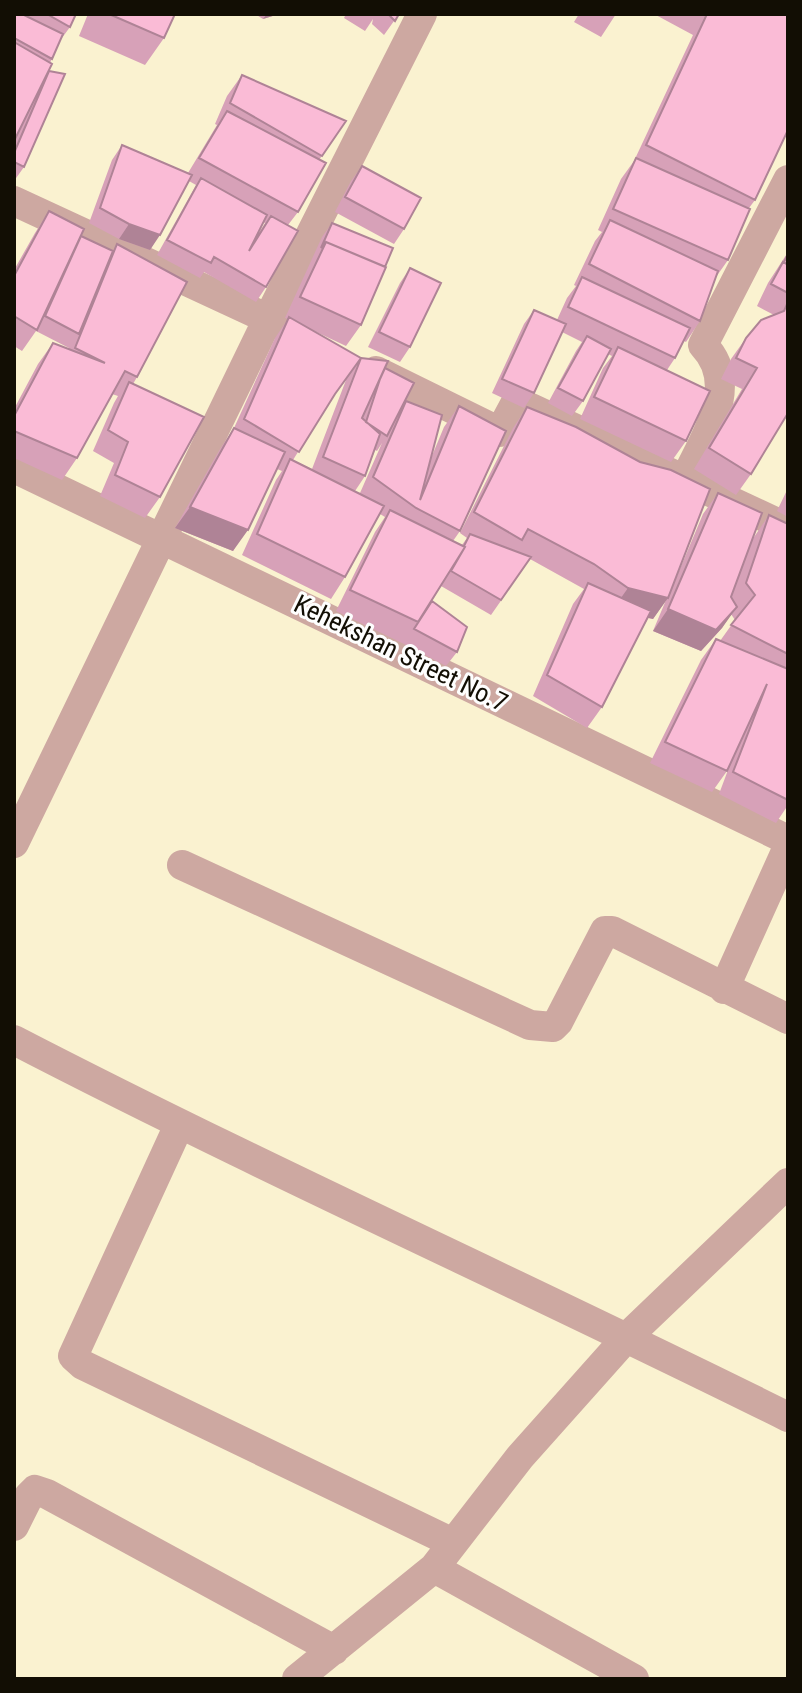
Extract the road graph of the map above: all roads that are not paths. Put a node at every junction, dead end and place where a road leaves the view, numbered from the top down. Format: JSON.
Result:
{"nodes":[{"id":1,"x":422,"y":14,"type":"edge"},
{"id":2,"x":788,"y":180,"type":"edge"},
{"id":3,"x":14,"y":201,"type":"edge"},
{"id":4,"x":268,"y":319,"type":"junction"},
{"id":5,"x":315,"y":341,"type":"edge"},
{"id":6,"x":358,"y":362,"type":"edge"},
{"id":7,"x":14,"y":468,"type":"edge"},
{"id":8,"x":685,"y":480,"type":"junction"},
{"id":9,"x":788,"y":528,"type":"edge"},
{"id":10,"x":162,"y":537,"type":"junction"},
{"id":11,"x":788,"y":840,"type":"edge"},
{"id":12,"x":14,"y":843,"type":"edge"},
{"id":13,"x":788,"y":847,"type":"edge"},
{"id":14,"x":182,"y":865,"type":"dead end"},
{"id":15,"x":724,"y":989,"type":"junction"},
{"id":16,"x":788,"y":1019,"type":"edge"},
{"id":17,"x":14,"y":1040,"type":"edge"},
{"id":18,"x":179,"y":1125,"type":"junction"},
{"id":19,"x":781,"y":1200,"type":"edge"},
{"id":20,"x":627,"y":1337,"type":"junction"},
{"id":21,"x":788,"y":1417,"type":"edge"},
{"id":22,"x":14,"y":1526,"type":"edge"},
{"id":23,"x":453,"y":1543,"type":"junction"},
{"id":24,"x":434,"y":1568,"type":"junction"},
{"id":25,"x":334,"y":1650,"type":"junction"},
{"id":26,"x":297,"y":1679,"type":"edge"},
{"id":27,"x":634,"y":1679,"type":"edge"}],
"edges":[{"from":1,"to":4,"type":"street"},
{"from":2,"to":8,"type":"street"},
{"from":3,"to":4,"type":"street"},
{"from":4,"to":5,"type":"street"},
{"from":4,"to":10,"type":"street"},
{"from":6,"to":8,"type":"street"},
{"from":7,"to":10,"type":"street","name":"Kehekshan Street No.7"},
{"from":8,"to":9,"type":"street"},
{"from":10,"to":11,"type":"street","name":"Kehekshan Street No.7"},
{"from":10,"to":12,"type":"street"},
{"from":13,"to":15,"type":"street"},
{"from":14,"to":15,"type":"street"},
{"from":15,"to":16,"type":"street"},
{"from":17,"to":18,"type":"street"},
{"from":18,"to":20,"type":"street"},
{"from":18,"to":23,"type":"street"},
{"from":19,"to":20,"type":"street"},
{"from":20,"to":21,"type":"street"},
{"from":20,"to":23,"type":"street"},
{"from":22,"to":25,"type":"street"},
{"from":23,"to":24,"type":"street"},
{"from":24,"to":25,"type":"street"},
{"from":24,"to":27,"type":"street"},
{"from":25,"to":26,"type":"street"}]}
